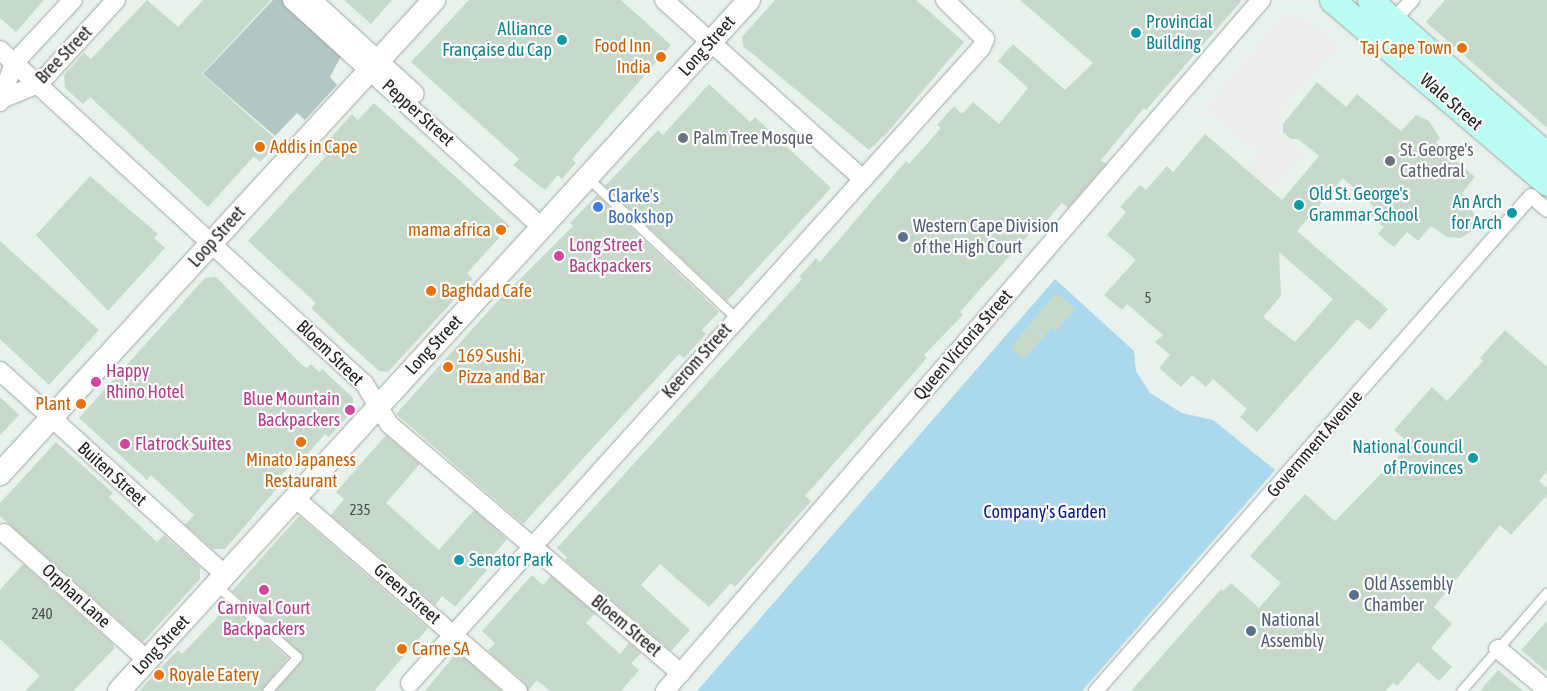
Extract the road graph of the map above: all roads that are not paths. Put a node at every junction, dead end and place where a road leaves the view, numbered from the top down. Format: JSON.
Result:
{"nodes":[{"id":1,"x":73,"y":0,"type":"edge"},
{"id":2,"x":116,"y":0,"type":"edge"},
{"id":3,"x":292,"y":0,"type":"edge"},
{"id":4,"x":312,"y":0,"type":"edge"},
{"id":5,"x":434,"y":0,"type":"edge"},
{"id":6,"x":664,"y":0,"type":"edge"},
{"id":7,"x":749,"y":0,"type":"edge"},
{"id":8,"x":945,"y":0,"type":"edge"},
{"id":9,"x":1261,"y":0,"type":"edge"},
{"id":10,"x":1332,"y":0,"type":"edge"},
{"id":11,"x":1370,"y":0,"type":"edge"},
{"id":12,"x":1412,"y":0,"type":"edge"},
{"id":13,"x":1400,"y":13,"type":"dead end"},
{"id":14,"x":712,"y":42,"type":"junction"},
{"id":15,"x":0,"y":50,"type":"edge"},
{"id":16,"x":14,"y":63,"type":"junction"},
{"id":17,"x":374,"y":65,"type":"junction"},
{"id":18,"x":38,"y":84,"type":"junction"},
{"id":19,"x":2,"y":100,"type":"edge"},
{"id":20,"x":1547,"y":155,"type":"edge"},
{"id":21,"x":588,"y":178,"type":"junction"},
{"id":22,"x":863,"y":179,"type":"junction"},
{"id":23,"x":1539,"y":189,"type":"edge"},
{"id":24,"x":1547,"y":210,"type":"edge"},
{"id":25,"x":547,"y":223,"type":"junction"},
{"id":26,"x":212,"y":242,"type":"junction"},
{"id":27,"x":736,"y":318,"type":"junction"},
{"id":28,"x":0,"y":370,"type":"edge"},
{"id":29,"x":378,"y":406,"type":"junction"},
{"id":30,"x":51,"y":419,"type":"junction"},
{"id":31,"x":0,"y":474,"type":"edge"},
{"id":32,"x":295,"y":498,"type":"junction"},
{"id":33,"x":4,"y":533,"type":"dead end"},
{"id":34,"x":530,"y":545,"type":"junction"},
{"id":35,"x":221,"y":580,"type":"junction"},
{"id":36,"x":1547,"y":592,"type":"edge"},
{"id":37,"x":454,"y":634,"type":"junction"},
{"id":38,"x":1498,"y":648,"type":"junction"},
{"id":39,"x":147,"y":660,"type":"junction"},
{"id":40,"x":681,"y":672,"type":"junction"},
{"id":41,"x":410,"y":683,"type":"dead end"},
{"id":42,"x":1547,"y":690,"type":"edge"},
{"id":43,"x":118,"y":691,"type":"edge"},
{"id":44,"x":267,"y":691,"type":"edge"},
{"id":45,"x":518,"y":691,"type":"edge"},
{"id":46,"x":665,"y":691,"type":"edge"},
{"id":47,"x":1096,"y":691,"type":"edge"},
{"id":48,"x":1461,"y":691,"type":"edge"}],
"edges":[{"from":1,"to":16,"type":"street","name":"Bree Street"},
{"from":2,"to":18,"type":"street","name":"Bree Street"},
{"from":3,"to":17,"type":"street","name":"Pepper Street"},
{"from":4,"to":17,"type":"street","name":"Pepper Street"},
{"from":5,"to":17,"type":"street","name":"Loop Street"},
{"from":6,"to":14,"type":"street"},
{"from":7,"to":14,"type":"street","name":"Long Street"},
{"from":8,"to":22,"type":"street","name":"Keerom Street"},
{"from":9,"to":40,"type":"street","name":"Queen Victoria Street"},
{"from":10,"to":23,"type":"main road","name":"Wale Street"},
{"from":11,"to":20,"type":"main road","name":"Wale Street"},
{"from":12,"to":13,"type":"street"},
{"from":14,"to":21,"type":"street","name":"Long Street"},
{"from":14,"to":22,"type":"street"},
{"from":15,"to":16,"type":"street","name":"Bloem Street"},
{"from":16,"to":18,"type":"street","name":"Bloem Street"},
{"from":16,"to":19,"type":"street","name":"Bree Street"},
{"from":17,"to":25,"type":"street","name":"Pepper Street"},
{"from":17,"to":26,"type":"street","name":"Loop Street"},
{"from":18,"to":19,"type":"street","name":"Bree Street"},
{"from":18,"to":26,"type":"street","name":"Bloem Street"},
{"from":21,"to":25,"type":"street","name":"Long Street"},
{"from":21,"to":27,"type":"lane"},
{"from":22,"to":27,"type":"street","name":"Keerom Street"},
{"from":23,"to":24,"type":"street"},
{"from":23,"to":47,"type":"street","name":"Government Avenue"},
{"from":25,"to":29,"type":"street","name":"Long Street"},
{"from":26,"to":29,"type":"street","name":"Bloem Street"},
{"from":26,"to":30,"type":"street","name":"Loop Street"},
{"from":27,"to":34,"type":"street","name":"Keerom Street"},
{"from":28,"to":30,"type":"street","name":"Buiten Street"},
{"from":29,"to":32,"type":"street","name":"Long Street"},
{"from":29,"to":34,"type":"street","name":"Bloem Street"},
{"from":30,"to":31,"type":"street","name":"Loop Street"},
{"from":30,"to":35,"type":"street","name":"Buiten Street"},
{"from":32,"to":35,"type":"street","name":"Long Street"},
{"from":32,"to":37,"type":"street","name":"Green Street"},
{"from":33,"to":39,"type":"street","name":"Orphan Lane"},
{"from":34,"to":37,"type":"street","name":"Keerom Street"},
{"from":34,"to":40,"type":"street","name":"Bloem Street"},
{"from":35,"to":39,"type":"street","name":"Long Street"},
{"from":35,"to":44,"type":"lane"},
{"from":36,"to":38,"type":"lane"},
{"from":37,"to":41,"type":"street","name":"Keerom Street"},
{"from":37,"to":45,"type":"street","name":"Green Street"},
{"from":38,"to":42,"type":"street"},
{"from":38,"to":48,"type":"lane"},
{"from":39,"to":43,"type":"street","name":"Long Street"},
{"from":40,"to":46,"type":"street","name":"Queen Victoria Street"}]}
